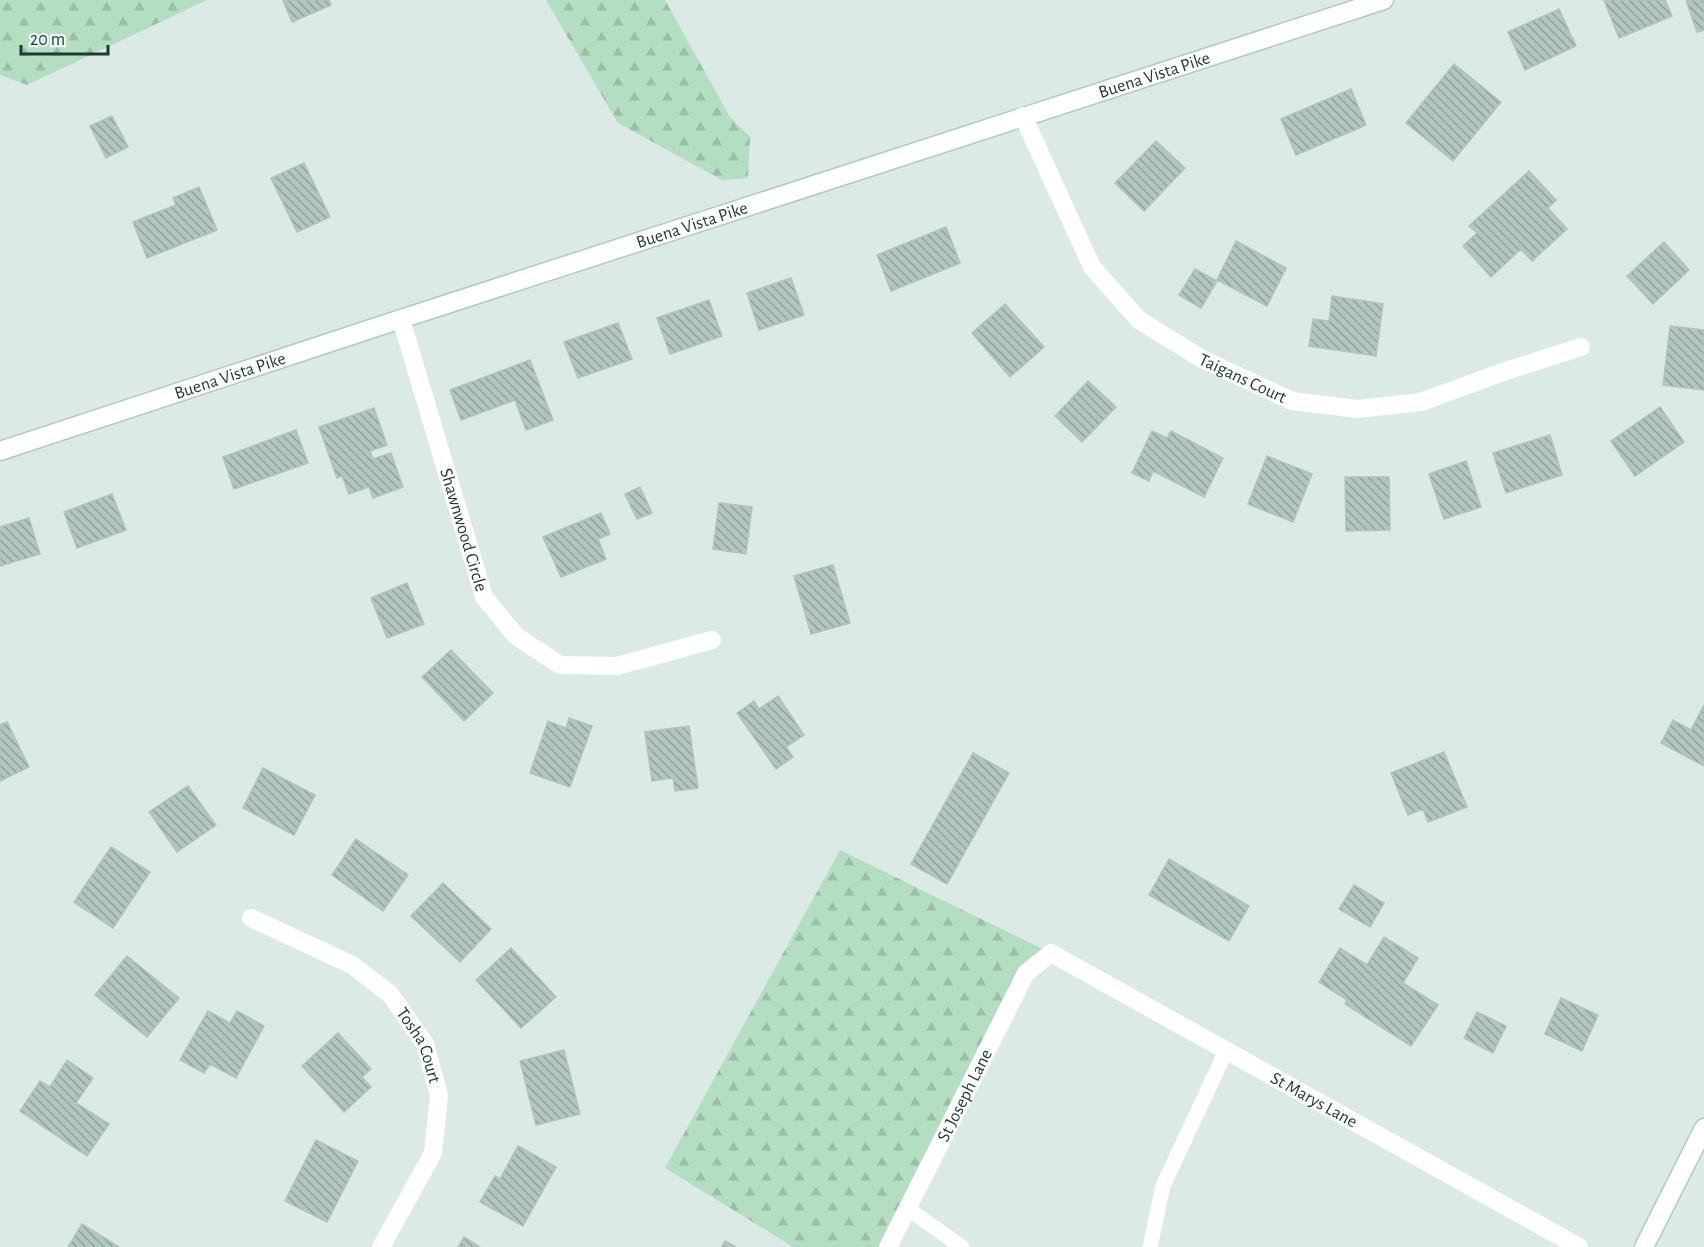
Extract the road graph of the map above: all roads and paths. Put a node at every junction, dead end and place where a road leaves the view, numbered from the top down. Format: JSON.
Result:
{"nodes":[{"id":1,"x":1384,"y":0,"type":"edge"},
{"id":2,"x":1023,"y":116,"type":"junction"},
{"id":3,"x":401,"y":319,"type":"junction"},
{"id":4,"x":1581,"y":347,"type":"dead end"},
{"id":5,"x":0,"y":452,"type":"edge"},
{"id":6,"x":712,"y":640,"type":"dead end"},
{"id":7,"x":251,"y":918,"type":"dead end"},
{"id":8,"x":1051,"y":954,"type":"joint"},
{"id":9,"x":1226,"y":1051,"type":"junction"},
{"id":10,"x":1704,"y":1128,"type":"edge"},
{"id":11,"x":907,"y":1208,"type":"junction"},
{"id":12,"x":381,"y":1247,"type":"edge"},
{"id":13,"x":888,"y":1247,"type":"edge"},
{"id":14,"x":962,"y":1247,"type":"edge"},
{"id":15,"x":1150,"y":1247,"type":"edge"},
{"id":16,"x":1579,"y":1247,"type":"edge"},
{"id":17,"x":1644,"y":1247,"type":"edge"}],
"edges":[{"from":1,"to":2,"type":"street","name":"Buena Vista Pike"},
{"from":2,"to":3,"type":"street","name":"Buena Vista Pike"},
{"from":2,"to":4,"type":"street","name":"Taigans Court"},
{"from":3,"to":5,"type":"street","name":"Buena Vista Pike"},
{"from":3,"to":6,"type":"street","name":"Shawnwood Circle"},
{"from":7,"to":12,"type":"street","name":"Tosha Court"},
{"from":8,"to":9,"type":"street","name":"St Marys Lane"},
{"from":8,"to":11,"type":"street","name":"St Joseph Lane"},
{"from":9,"to":15,"type":"lane"},
{"from":9,"to":16,"type":"street","name":"St Marys Lane"},
{"from":10,"to":17,"type":"street"},
{"from":11,"to":13,"type":"street","name":"St Joseph Lane"},
{"from":11,"to":14,"type":"lane"}]}
